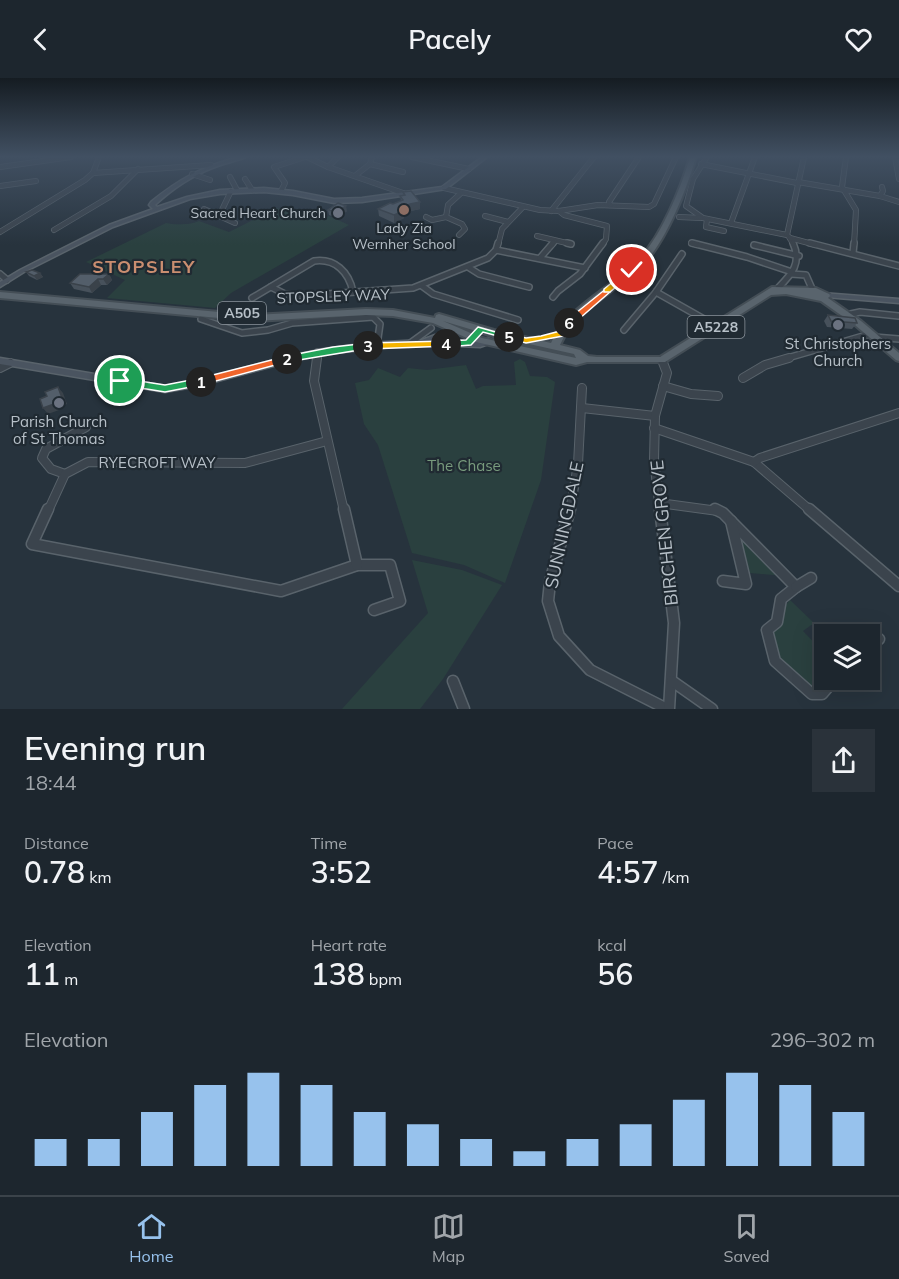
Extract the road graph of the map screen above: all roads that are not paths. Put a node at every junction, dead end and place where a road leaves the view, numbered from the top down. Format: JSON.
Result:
{"nodes":[{"id":1,"x":76,"y":186,"type":"edge"},
{"id":2,"x":122,"y":186,"type":"edge"},
{"id":3,"x":175,"y":186,"type":"edge"},
{"id":4,"x":233,"y":186,"type":"edge"},
{"id":5,"x":250,"y":186,"type":"edge"},
{"id":6,"x":283,"y":186,"type":"edge"},
{"id":7,"x":386,"y":186,"type":"edge"},
{"id":8,"x":571,"y":186,"type":"edge"},
{"id":9,"x":619,"y":186,"type":"edge"},
{"id":10,"x":662,"y":186,"type":"edge"},
{"id":11,"x":682,"y":186,"type":"edge"},
{"id":12,"x":690,"y":186,"type":"edge"},
{"id":13,"x":744,"y":186,"type":"edge"},
{"id":14,"x":797,"y":186,"type":"edge"},
{"id":15,"x":823,"y":186,"type":"edge"},
{"id":16,"x":843,"y":186,"type":"edge"},
{"id":17,"x":882,"y":187,"type":"dead end"},
{"id":18,"x":444,"y":188,"type":"joint"},
{"id":19,"x":252,"y":190,"type":"junction"},
{"id":20,"x":843,"y":190,"type":"junction"},
{"id":21,"x":234,"y":191,"type":"junction"},
{"id":22,"x":281,"y":191,"type":"junction"},
{"id":23,"x":403,"y":193,"type":"junction"},
{"id":24,"x":461,"y":193,"type":"junction"},
{"id":25,"x":880,"y":196,"type":"junction"},
{"id":26,"x":899,"y":202,"type":"edge"},
{"id":27,"x":610,"y":205,"type":"junction"},
{"id":28,"x":523,"y":207,"type":"junction"},
{"id":29,"x":155,"y":208,"type":"junction"},
{"id":30,"x":204,"y":209,"type":"dead end"},
{"id":31,"x":551,"y":211,"type":"junction"},
{"id":32,"x":559,"y":211,"type":"junction"},
{"id":33,"x":219,"y":216,"type":"junction"},
{"id":34,"x":485,"y":216,"type":"dead end"},
{"id":35,"x":426,"y":217,"type":"dead end"},
{"id":36,"x":446,"y":217,"type":"junction"},
{"id":37,"x":679,"y":217,"type":"dead end"},
{"id":38,"x":705,"y":218,"type":"junction"},
{"id":39,"x":508,"y":222,"type":"junction"},
{"id":40,"x":235,"y":223,"type":"dead end"},
{"id":41,"x":470,"y":223,"type":"dead end"},
{"id":42,"x":731,"y":223,"type":"junction"},
{"id":43,"x":462,"y":224,"type":"junction"},
{"id":44,"x":54,"y":230,"type":"dead end"},
{"id":45,"x":724,"y":231,"type":"dead end"},
{"id":46,"x":0,"y":232,"type":"edge"},
{"id":47,"x":459,"y":235,"type":"dead end"},
{"id":48,"x":537,"y":236,"type":"dead end"},
{"id":49,"x":789,"y":236,"type":"junction"},
{"id":50,"x":555,"y":240,"type":"junction"},
{"id":51,"x":691,"y":243,"type":"dead end"},
{"id":52,"x":571,"y":244,"type":"dead end"},
{"id":53,"x":754,"y":245,"type":"dead end"},
{"id":54,"x":496,"y":250,"type":"junction"},
{"id":55,"x":853,"y":253,"type":"junction"},
{"id":56,"x":682,"y":254,"type":"dead end"},
{"id":57,"x":799,"y":256,"type":"junction"},
{"id":58,"x":540,"y":258,"type":"junction"},
{"id":59,"x":899,"y":266,"type":"edge"},
{"id":60,"x":468,"y":267,"type":"junction"},
{"id":61,"x":585,"y":268,"type":"junction"},
{"id":62,"x":792,"y":273,"type":"junction"},
{"id":63,"x":787,"y":280,"type":"junction"},
{"id":64,"x":1,"y":284,"type":"edge"},
{"id":65,"x":422,"y":286,"type":"junction"},
{"id":66,"x":271,"y":287,"type":"junction"},
{"id":67,"x":529,"y":287,"type":"dead end"},
{"id":68,"x":797,"y":288,"type":"junction"},
{"id":69,"x":353,"y":291,"type":"junction"},
{"id":70,"x":774,"y":291,"type":"junction"},
{"id":71,"x":656,"y":292,"type":"junction"},
{"id":72,"x":817,"y":295,"type":"junction"},
{"id":73,"x":553,"y":297,"type":"dead end"},
{"id":74,"x":252,"y":298,"type":"dead end"},
{"id":75,"x":899,"y":301,"type":"edge"},
{"id":76,"x":846,"y":315,"type":"junction"},
{"id":77,"x":899,"y":316,"type":"edge"},
{"id":78,"x":201,"y":319,"type":"dead end"},
{"id":79,"x":518,"y":320,"type":"dead end"},
{"id":80,"x":718,"y":327,"type":"junction"},
{"id":81,"x":431,"y":328,"type":"dead end"},
{"id":82,"x":451,"y":328,"type":"junction"},
{"id":83,"x":481,"y":329,"type":"junction"},
{"id":84,"x":624,"y":330,"type":"dead end"},
{"id":85,"x":563,"y":333,"type":"junction"},
{"id":86,"x":872,"y":335,"type":"junction"},
{"id":87,"x":899,"y":339,"type":"edge"},
{"id":88,"x":470,"y":340,"type":"junction"},
{"id":89,"x":526,"y":341,"type":"junction"},
{"id":90,"x":409,"y":344,"type":"junction"},
{"id":91,"x":420,"y":344,"type":"junction"},
{"id":92,"x":377,"y":345,"type":"junction"},
{"id":93,"x":318,"y":352,"type":"junction"},
{"id":94,"x":558,"y":352,"type":"junction"},
{"id":95,"x":899,"y":358,"type":"edge"},
{"id":96,"x":586,"y":359,"type":"junction"},
{"id":97,"x":662,"y":360,"type":"junction"},
{"id":98,"x":0,"y":361,"type":"edge"},
{"id":99,"x":10,"y":363,"type":"junction"},
{"id":100,"x":0,"y":368,"type":"edge"},
{"id":101,"x":743,"y":378,"type":"dead end"},
{"id":102,"x":663,"y":386,"type":"junction"},
{"id":103,"x":582,"y":388,"type":"dead end"},
{"id":104,"x":718,"y":396,"type":"dead end"},
{"id":105,"x":582,"y":408,"type":"junction"},
{"id":106,"x":899,"y":413,"type":"edge"},
{"id":107,"x":655,"y":416,"type":"junction"},
{"id":108,"x":86,"y":427,"type":"dead end"},
{"id":109,"x":654,"y":428,"type":"junction"},
{"id":110,"x":327,"y":441,"type":"junction"},
{"id":111,"x":754,"y":462,"type":"junction"},
{"id":112,"x":65,"y":474,"type":"junction"},
{"id":113,"x":659,"y":503,"type":"junction"},
{"id":114,"x":731,"y":519,"type":"junction"},
{"id":115,"x":357,"y":565,"type":"junction"},
{"id":116,"x":810,"y":578,"type":"dead end"},
{"id":117,"x":723,"y":580,"type":"dead end"},
{"id":118,"x":796,"y":586,"type":"junction"},
{"id":119,"x":899,"y":586,"type":"edge"},
{"id":120,"x":374,"y":610,"type":"dead end"},
{"id":121,"x":453,"y":681,"type":"dead end"},
{"id":122,"x":672,"y":681,"type":"junction"},
{"id":123,"x":825,"y":690,"type":"edge"},
{"id":124,"x":464,"y":709,"type":"edge"},
{"id":125,"x":668,"y":709,"type":"edge"},
{"id":126,"x":712,"y":709,"type":"edge"}],
"edges":[{"from":1,"to":46,"type":"street"},
{"from":2,"to":44,"type":"street"},
{"from":3,"to":29,"type":"street"},
{"from":4,"to":21,"type":"street"},
{"from":5,"to":19,"type":"street"},
{"from":6,"to":22,"type":"street"},
{"from":7,"to":23,"type":"street"},
{"from":8,"to":31,"type":"street"},
{"from":9,"to":27,"type":"street"},
{"from":10,"to":27,"type":"street"},
{"from":11,"to":85,"type":"main road"},
{"from":12,"to":38,"type":"street"},
{"from":13,"to":42,"type":"street"},
{"from":14,"to":49,"type":"street"},
{"from":15,"to":20,"type":"street"},
{"from":16,"to":20,"type":"street"},
{"from":17,"to":25,"type":"street"},
{"from":18,"to":23,"type":"street"},
{"from":18,"to":24,"type":"street"},
{"from":19,"to":21,"type":"street"},
{"from":19,"to":22,"type":"street"},
{"from":20,"to":25,"type":"street"},
{"from":20,"to":55,"type":"street"},
{"from":21,"to":29,"type":"street"},
{"from":21,"to":33,"type":"street"},
{"from":22,"to":23,"type":"street"},
{"from":24,"to":28,"type":"street"},
{"from":24,"to":36,"type":"street"},
{"from":25,"to":26,"type":"street"},
{"from":27,"to":32,"type":"street"},
{"from":28,"to":31,"type":"street"},
{"from":28,"to":39,"type":"street"},
{"from":29,"to":64,"type":"street"},
{"from":30,"to":33,"type":"street"},
{"from":31,"to":32,"type":"street"},
{"from":32,"to":61,"type":"street"},
{"from":33,"to":40,"type":"street"},
{"from":34,"to":39,"type":"street"},
{"from":35,"to":36,"type":"street"},
{"from":36,"to":43,"type":"street"},
{"from":37,"to":38,"type":"street"},
{"from":38,"to":42,"type":"street"},
{"from":38,"to":45,"type":"street"},
{"from":39,"to":54,"type":"street"},
{"from":41,"to":43,"type":"street"},
{"from":42,"to":49,"type":"street"},
{"from":43,"to":47,"type":"street"},
{"from":48,"to":50,"type":"street"},
{"from":49,"to":55,"type":"street"},
{"from":49,"to":57,"type":"street"},
{"from":50,"to":52,"type":"street"},
{"from":50,"to":58,"type":"street"},
{"from":51,"to":62,"type":"street"},
{"from":53,"to":57,"type":"street"},
{"from":54,"to":58,"type":"street"},
{"from":54,"to":60,"type":"street"},
{"from":55,"to":59,"type":"street"},
{"from":56,"to":71,"type":"street"},
{"from":57,"to":62,"type":"street"},
{"from":58,"to":61,"type":"street"},
{"from":60,"to":65,"type":"street"},
{"from":60,"to":67,"type":"street"},
{"from":61,"to":73,"type":"street"},
{"from":62,"to":63,"type":"street"},
{"from":62,"to":72,"type":"street"},
{"from":63,"to":68,"type":"street"},
{"from":63,"to":70,"type":"street"},
{"from":64,"to":82,"type":"main road","name":"STOPSLEY WAY","number":"A505"},
{"from":64,"to":83,"type":"main road","name":"STOPSLEY WAY","number":"A505"},
{"from":65,"to":69,"type":"street"},
{"from":65,"to":79,"type":"street"},
{"from":66,"to":69,"type":"street"},
{"from":66,"to":69,"type":"street"},
{"from":66,"to":74,"type":"street"},
{"from":68,"to":70,"type":"main road"},
{"from":68,"to":72,"type":"main road"},
{"from":70,"to":72,"type":"main road"},
{"from":70,"to":80,"type":"main road","number":"A5228"},
{"from":71,"to":80,"type":"street"},
{"from":71,"to":84,"type":"street"},
{"from":72,"to":75,"type":"street"},
{"from":72,"to":76,"type":"main road"},
{"from":76,"to":77,"type":"street"},
{"from":76,"to":86,"type":"main road"},
{"from":78,"to":92,"type":"street","name":"STOPSLEY WAY"},
{"from":80,"to":97,"type":"main road","number":"A5228"},
{"from":81,"to":90,"type":"street"},
{"from":82,"to":88,"type":"main road","name":"STOPSLEY WAY","number":"A505"},
{"from":82,"to":91,"type":"street"},
{"from":83,"to":88,"type":"street"},
{"from":83,"to":89,"type":"main road","name":"STOPSLEY WAY","number":"A505"},
{"from":85,"to":89,"type":"main road","number":"A505"},
{"from":85,"to":94,"type":"main road"},
{"from":86,"to":87,"type":"street"},
{"from":86,"to":95,"type":"main road"},
{"from":86,"to":101,"type":"street"},
{"from":88,"to":91,"type":"street"},
{"from":88,"to":94,"type":"main road","name":"STOPSLEY WAY","number":"A505"},
{"from":89,"to":94,"type":"main road","name":"STOPSLEY WAY","number":"A505"},
{"from":90,"to":91,"type":"street"},
{"from":90,"to":92,"type":"street"},
{"from":92,"to":93,"type":"street"},
{"from":93,"to":99,"type":"street"},
{"from":93,"to":110,"type":"street"},
{"from":94,"to":96,"type":"main road"},
{"from":94,"to":96,"type":"main road"},
{"from":96,"to":97,"type":"main road"},
{"from":97,"to":102,"type":"street","name":"BIRCHEN GROVE"},
{"from":98,"to":99,"type":"street"},
{"from":99,"to":100,"type":"street"},
{"from":102,"to":104,"type":"street"},
{"from":102,"to":107,"type":"street","name":"BIRCHEN GROVE"},
{"from":103,"to":105,"type":"street","name":"SUNNINGDALE"},
{"from":105,"to":107,"type":"street"},
{"from":105,"to":125,"type":"street","name":"SUNNINGDALE"},
{"from":106,"to":111,"type":"street"},
{"from":107,"to":109,"type":"street","name":"BIRCHEN GROVE"},
{"from":108,"to":112,"type":"street"},
{"from":109,"to":111,"type":"street"},
{"from":109,"to":113,"type":"street","name":"BIRCHEN GROVE"},
{"from":110,"to":112,"type":"street","name":"RYECROFT WAY"},
{"from":110,"to":115,"type":"street"},
{"from":111,"to":119,"type":"street"},
{"from":112,"to":115,"type":"street"},
{"from":113,"to":114,"type":"street"},
{"from":113,"to":122,"type":"street","name":"BIRCHEN GROVE"},
{"from":114,"to":117,"type":"street"},
{"from":114,"to":118,"type":"street"},
{"from":115,"to":120,"type":"street"},
{"from":116,"to":118,"type":"street"},
{"from":118,"to":123,"type":"street"},
{"from":121,"to":124,"type":"street"},
{"from":122,"to":125,"type":"street","name":"BIRCHEN GROVE"},
{"from":122,"to":126,"type":"street"}]}
